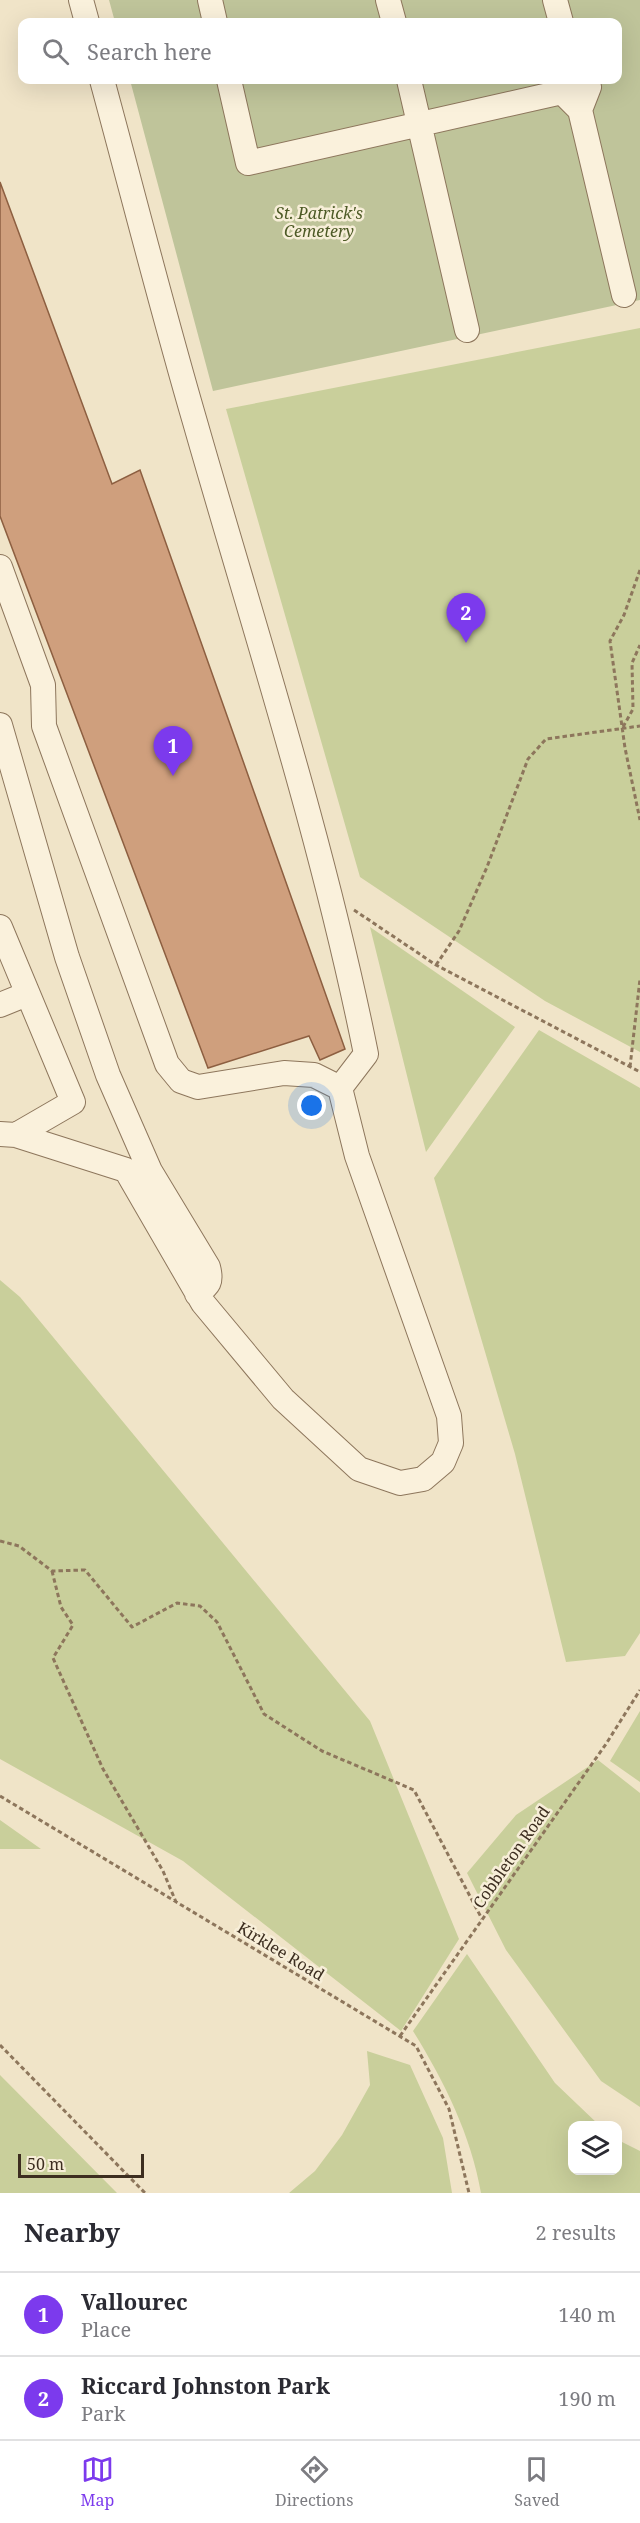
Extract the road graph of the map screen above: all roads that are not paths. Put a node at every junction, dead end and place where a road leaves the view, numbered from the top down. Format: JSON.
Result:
{"nodes":[{"id":1,"x":81,"y":0,"type":"edge"},
{"id":2,"x":210,"y":0,"type":"edge"},
{"id":3,"x":388,"y":0,"type":"edge"},
{"id":4,"x":555,"y":0,"type":"edge"},
{"id":5,"x":86,"y":18,"type":"edge"},
{"id":6,"x":214,"y":18,"type":"edge"},
{"id":7,"x":393,"y":18,"type":"edge"},
{"id":8,"x":560,"y":18,"type":"edge"},
{"id":9,"x":103,"y":84,"type":"edge"},
{"id":10,"x":229,"y":84,"type":"edge"},
{"id":11,"x":410,"y":84,"type":"edge"},
{"id":12,"x":586,"y":84,"type":"edge"},
{"id":13,"x":565,"y":86,"type":"edge"},
{"id":14,"x":580,"y":110,"type":"junction"},
{"id":15,"x":420,"y":125,"type":"junction"},
{"id":16,"x":624,"y":296,"type":"dead end"},
{"id":17,"x":467,"y":330,"type":"dead end"},
{"id":18,"x":0,"y":567,"type":"edge"},
{"id":19,"x":0,"y":725,"type":"edge"},
{"id":20,"x":0,"y":927,"type":"edge"},
{"id":21,"x":27,"y":994,"type":"junction"},
{"id":22,"x":0,"y":1005,"type":"edge"},
{"id":23,"x":340,"y":1088,"type":"junction"},
{"id":24,"x":8,"y":1135,"type":"edge"},
{"id":25,"x":197,"y":1294,"type":"junction"}],
"edges":[{"from":1,"to":5,"type":"lane"},
{"from":2,"to":6,"type":"lane"},
{"from":3,"to":7,"type":"lane"},
{"from":4,"to":8,"type":"lane"},
{"from":9,"to":23,"type":"lane"},
{"from":10,"to":15,"type":"lane"},
{"from":11,"to":15,"type":"lane"},
{"from":12,"to":14,"type":"lane"},
{"from":13,"to":14,"type":"lane"},
{"from":13,"to":15,"type":"lane"},
{"from":14,"to":16,"type":"lane"},
{"from":15,"to":17,"type":"lane"},
{"from":18,"to":23,"type":"lane"},
{"from":19,"to":25,"type":"lane"},
{"from":20,"to":21,"type":"lane"},
{"from":21,"to":22,"type":"lane"},
{"from":21,"to":24,"type":"lane"},
{"from":23,"to":25,"type":"lane"},
{"from":24,"to":25,"type":"lane"}]}
